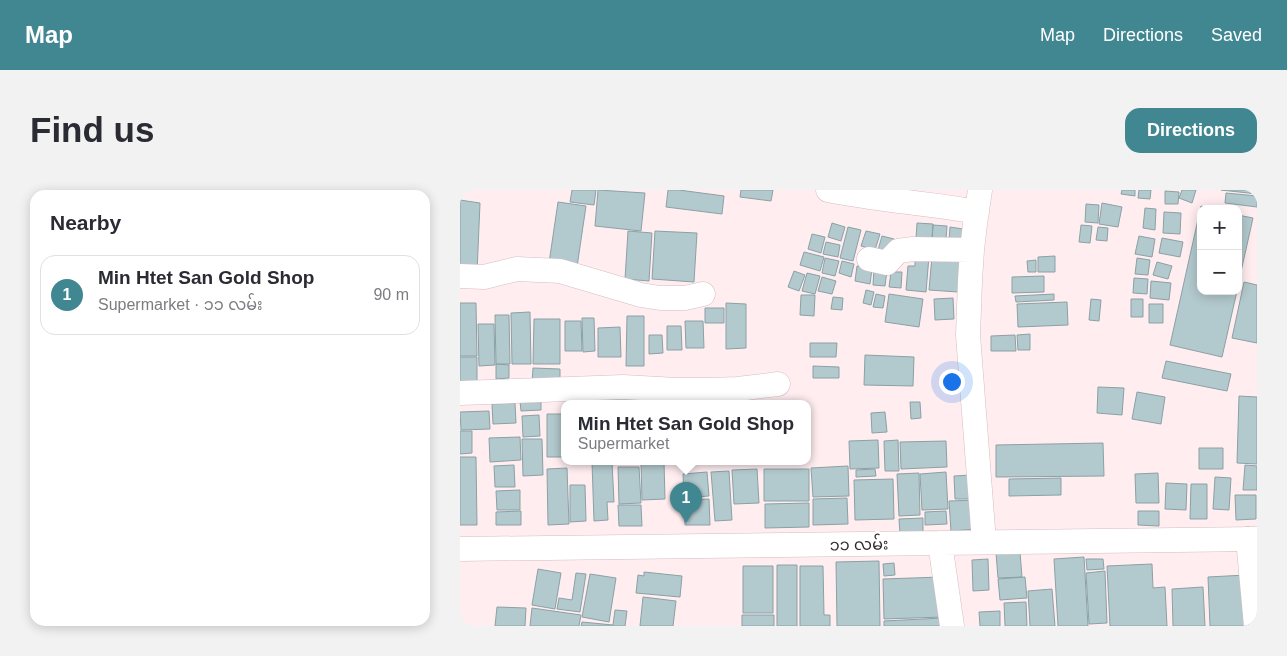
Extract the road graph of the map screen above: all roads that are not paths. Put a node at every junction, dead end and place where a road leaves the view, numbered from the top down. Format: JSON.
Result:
{"nodes":[{"id":1,"x":828,"y":190,"type":"edge"},
{"id":2,"x":978,"y":201,"type":"edge"},
{"id":3,"x":972,"y":250,"type":"junction"},
{"id":4,"x":869,"y":259,"type":"dead end"},
{"id":5,"x":460,"y":276,"type":"edge"},
{"id":6,"x":703,"y":294,"type":"dead end"},
{"id":7,"x":778,"y":384,"type":"dead end"},
{"id":8,"x":460,"y":393,"type":"edge"},
{"id":9,"x":1252,"y":539,"type":"edge"},
{"id":10,"x":984,"y":542,"type":"junction"},
{"id":11,"x":940,"y":543,"type":"junction"},
{"id":12,"x":460,"y":549,"type":"edge"},
{"id":13,"x":952,"y":626,"type":"edge"},
{"id":14,"x":1256,"y":626,"type":"edge"}],
"edges":[{"from":1,"to":2,"type":"street"},
{"from":2,"to":3,"type":"street"},
{"from":3,"to":4,"type":"street"},
{"from":3,"to":10,"type":"street"},
{"from":5,"to":6,"type":"street"},
{"from":7,"to":8,"type":"street"},
{"from":9,"to":10,"type":"street","name":"၁၁ လမ်း"},
{"from":9,"to":14,"type":"street"},
{"from":10,"to":11,"type":"street","name":"၁၁ လမ်း"},
{"from":11,"to":12,"type":"street","name":"၁၁ လမ်း"},
{"from":11,"to":13,"type":"street"}]}
